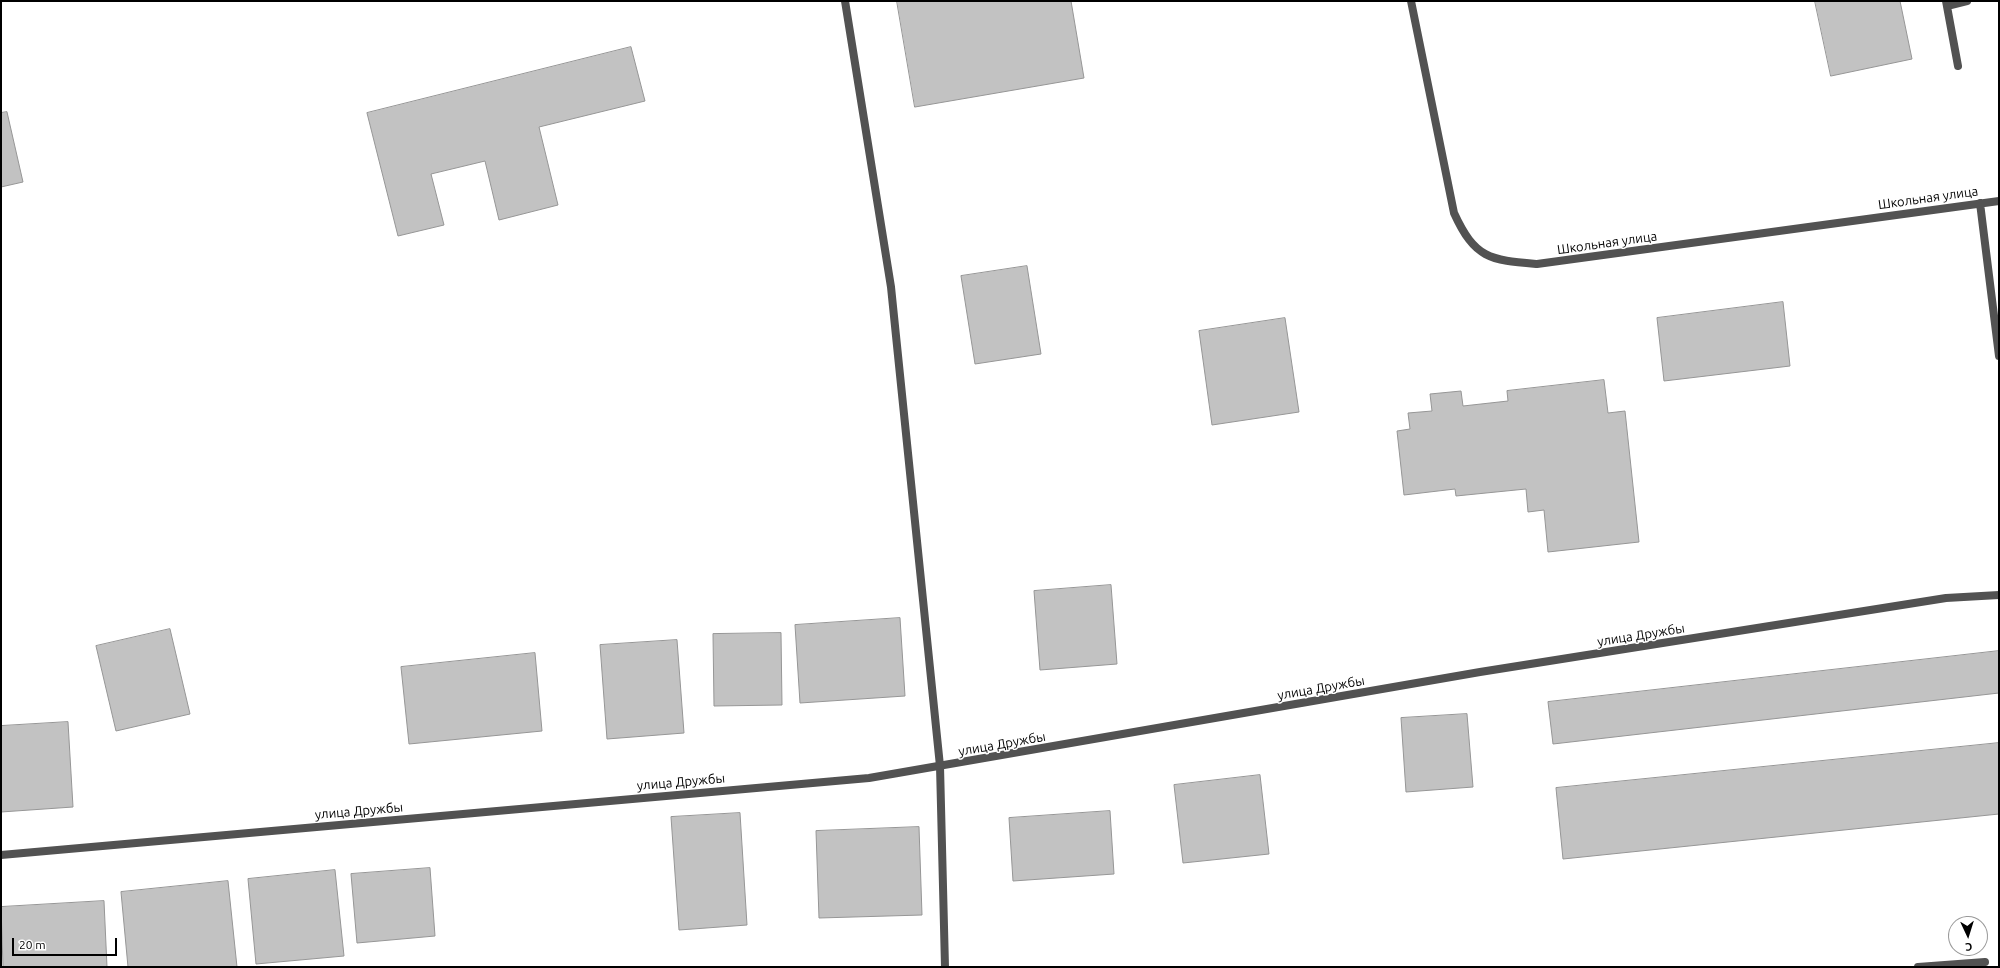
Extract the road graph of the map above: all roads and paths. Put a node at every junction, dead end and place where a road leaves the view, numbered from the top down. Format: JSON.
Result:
{"nodes":[{"id":1,"x":845,"y":1,"type":"edge"},
{"id":2,"x":1411,"y":1,"type":"edge"},
{"id":3,"x":1967,"y":1,"type":"edge"},
{"id":4,"x":1947,"y":3,"type":"edge"},
{"id":5,"x":1958,"y":66,"type":"dead end"},
{"id":6,"x":1999,"y":201,"type":"edge"},
{"id":7,"x":1980,"y":203,"type":"junction"},
{"id":8,"x":1999,"y":356,"type":"edge"},
{"id":9,"x":1999,"y":595,"type":"edge"},
{"id":10,"x":940,"y":766,"type":"junction"},
{"id":11,"x":1,"y":855,"type":"edge"},
{"id":12,"x":1985,"y":962,"type":"dead end"},
{"id":13,"x":945,"y":967,"type":"edge"},
{"id":14,"x":1918,"y":967,"type":"edge"}],
"edges":[{"from":1,"to":10,"type":"street"},
{"from":2,"to":7,"type":"street","name":"Школьная улица"},
{"from":3,"to":4,"type":"street"},
{"from":4,"to":5,"type":"street"},
{"from":6,"to":7,"type":"street","name":"Школьная улица"},
{"from":7,"to":8,"type":"street"},
{"from":9,"to":10,"type":"street","name":"улица Дружбы"},
{"from":10,"to":11,"type":"street","name":"улица Дружбы"},
{"from":10,"to":13,"type":"street"},
{"from":12,"to":14,"type":"street"}]}
